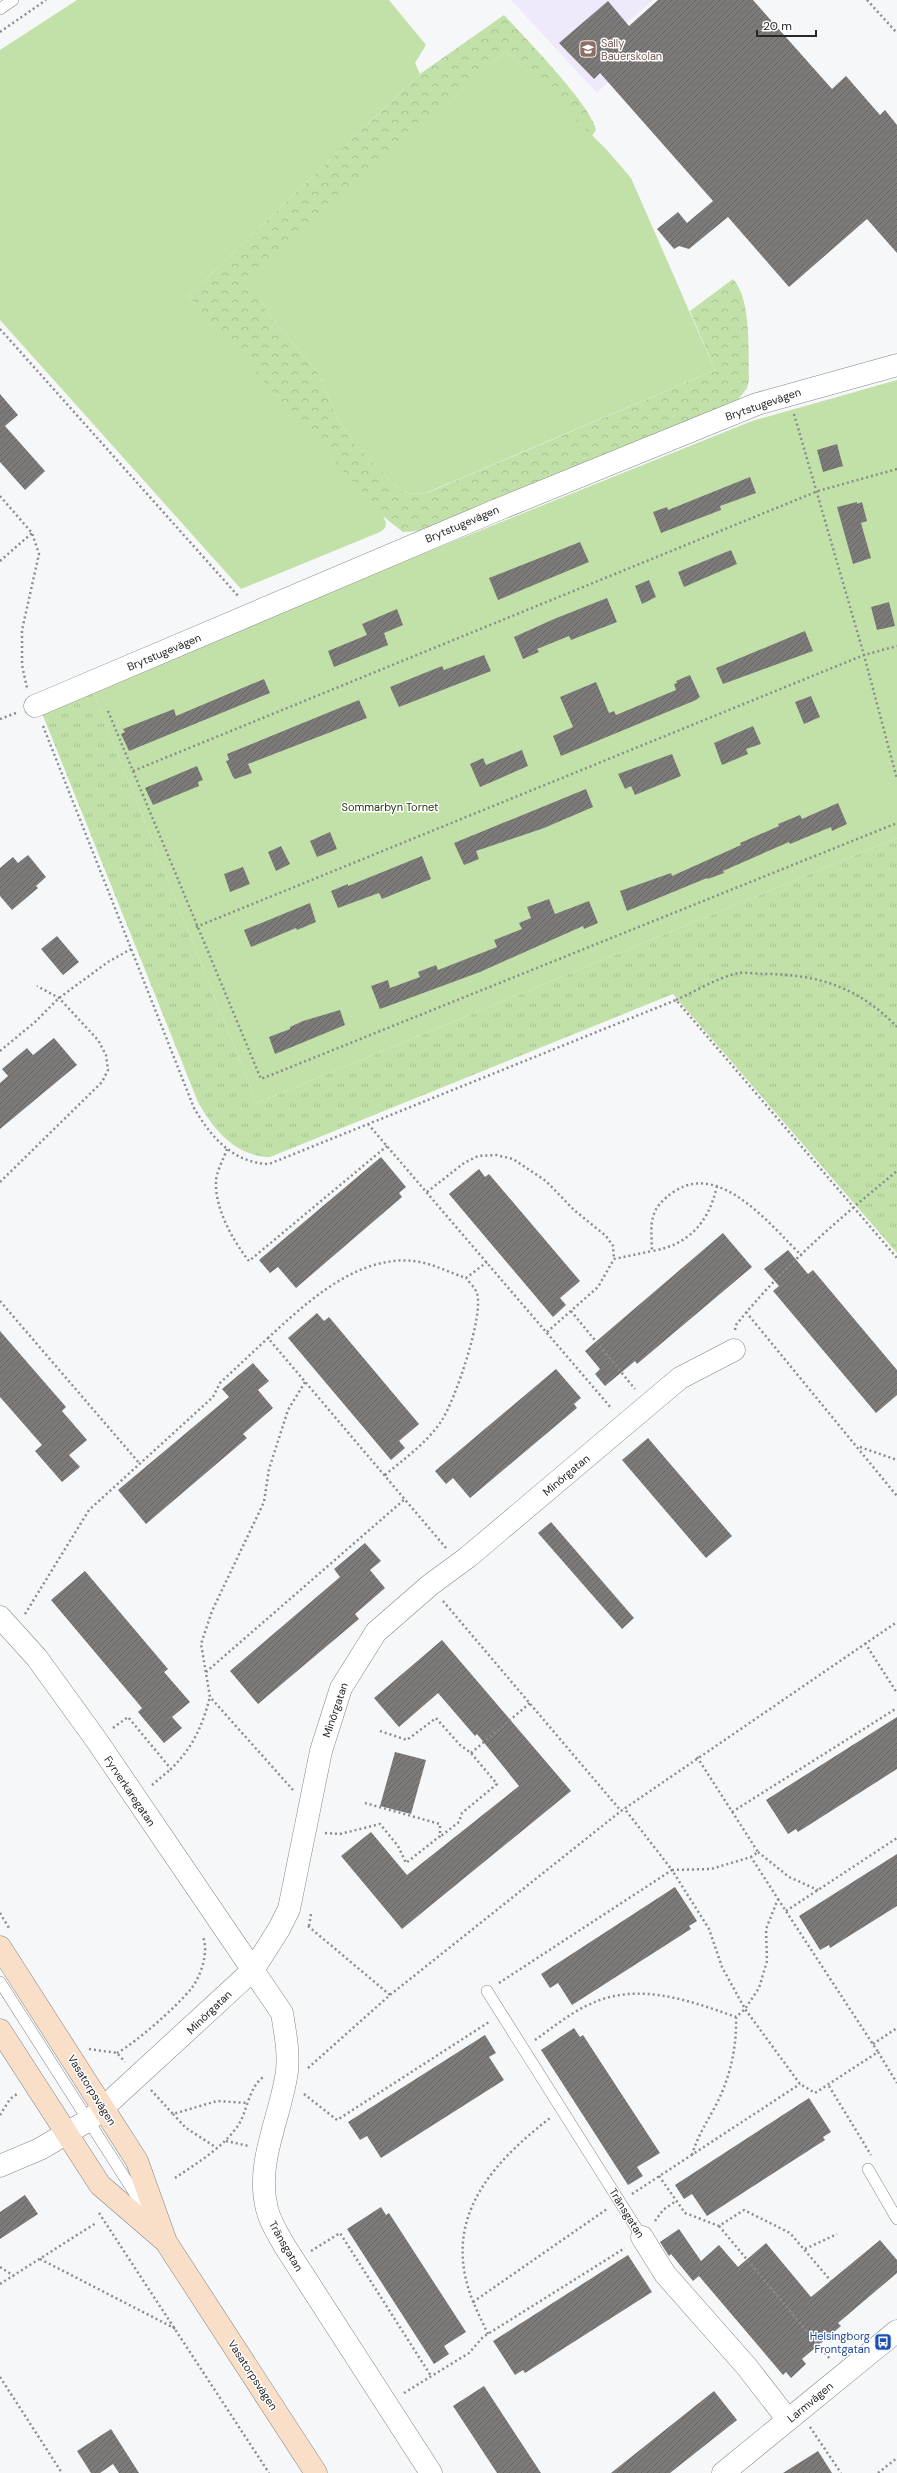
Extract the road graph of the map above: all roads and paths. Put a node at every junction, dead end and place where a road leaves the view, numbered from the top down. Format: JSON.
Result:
{"nodes":[{"id":1,"x":13,"y":0,"type":"edge"},
{"id":2,"x":46,"y":0,"type":"edge"},
{"id":3,"x":867,"y":0,"type":"edge"},
{"id":4,"x":0,"y":9,"type":"edge"},
{"id":5,"x":0,"y":32,"type":"edge"},
{"id":6,"x":897,"y":32,"type":"edge"},
{"id":7,"x":0,"y":329,"type":"edge"},
{"id":8,"x":897,"y":364,"type":"edge"},
{"id":9,"x":788,"y":395,"type":"junction"},
{"id":10,"x":897,"y":469,"type":"edge"},
{"id":11,"x":818,"y":491,"type":"junction"},
{"id":12,"x":0,"y":496,"type":"edge"},
{"id":13,"x":32,"y":533,"type":"junction"},
{"id":14,"x":0,"y":562,"type":"edge"},
{"id":15,"x":254,"y":613,"type":"junction"},
{"id":16,"x":897,"y":646,"type":"edge"},
{"id":17,"x":864,"y":655,"type":"junction"},
{"id":18,"x":35,"y":706,"type":"junction"},
{"id":19,"x":108,"y":711,"type":"dead end"},
{"id":20,"x":133,"y":771,"type":"junction"},
{"id":21,"x":897,"y":779,"type":"edge"},
{"id":22,"x":897,"y":823,"type":"edge"},
{"id":23,"x":196,"y":927,"type":"junction"},
{"id":24,"x":131,"y":949,"type":"junction"},
{"id":25,"x":37,"y":986,"type":"dead end"},
{"id":26,"x":59,"y":998,"type":"junction"},
{"id":27,"x":676,"y":1000,"type":"junction"},
{"id":28,"x":897,"y":1027,"type":"edge"},
{"id":29,"x":0,"y":1051,"type":"edge"},
{"id":30,"x":368,"y":1124,"type":"junction"},
{"id":31,"x":388,"y":1146,"type":"junction"},
{"id":32,"x":227,"y":1149,"type":"junction"},
{"id":33,"x":897,"y":1171,"type":"edge"},
{"id":34,"x":0,"y":1182,"type":"edge"},
{"id":35,"x":717,"y":1186,"type":"junction"},
{"id":36,"x":427,"y":1192,"type":"junction"},
{"id":37,"x":854,"y":1207,"type":"junction"},
{"id":38,"x":652,"y":1251,"type":"junction"},
{"id":39,"x":802,"y":1256,"type":"junction"},
{"id":40,"x":897,"y":1258,"type":"edge"},
{"id":41,"x":614,"y":1259,"type":"junction"},
{"id":42,"x":487,"y":1262,"type":"junction"},
{"id":43,"x":466,"y":1278,"type":"junction"},
{"id":44,"x":0,"y":1300,"type":"edge"},
{"id":45,"x":571,"y":1311,"type":"junction"},
{"id":46,"x":746,"y":1312,"type":"junction"},
{"id":47,"x":547,"y":1332,"type":"junction"},
{"id":48,"x":268,"y":1338,"type":"junction"},
{"id":49,"x":734,"y":1350,"type":"joint"},
{"id":50,"x":305,"y":1382,"type":"junction"},
{"id":51,"x":648,"y":1405,"type":"junction"},
{"id":52,"x":626,"y":1424,"type":"junction"},
{"id":53,"x":858,"y":1446,"type":"junction"},
{"id":54,"x":897,"y":1460,"type":"edge"},
{"id":55,"x":140,"y":1464,"type":"junction"},
{"id":56,"x":385,"y":1475,"type":"junction"},
{"id":57,"x":897,"y":1496,"type":"edge"},
{"id":58,"x":405,"y":1499,"type":"junction"},
{"id":59,"x":460,"y":1563,"type":"junction"},
{"id":60,"x":430,"y":1585,"type":"junction"},
{"id":61,"x":897,"y":1622,"type":"edge"},
{"id":62,"x":7,"y":1624,"type":"edge"},
{"id":63,"x":865,"y":1643,"type":"junction"},
{"id":64,"x":206,"y":1672,"type":"junction"},
{"id":65,"x":897,"y":1693,"type":"edge"},
{"id":66,"x":210,"y":1697,"type":"junction"},
{"id":67,"x":530,"y":1703,"type":"junction"},
{"id":68,"x":897,"y":1708,"type":"edge"},
{"id":69,"x":380,"y":1730,"type":"dead end"},
{"id":70,"x":97,"y":1741,"type":"junction"},
{"id":71,"x":471,"y":1752,"type":"junction"},
{"id":72,"x":697,"y":1757,"type":"junction"},
{"id":73,"x":365,"y":1803,"type":"dead end"},
{"id":74,"x":310,"y":1805,"type":"junction"},
{"id":75,"x":624,"y":1808,"type":"junction"},
{"id":76,"x":621,"y":1811,"type":"junction"},
{"id":77,"x":732,"y":1812,"type":"junction"},
{"id":78,"x":325,"y":1825,"type":"dead end"},
{"id":79,"x":324,"y":1833,"type":"junction"},
{"id":80,"x":440,"y":1836,"type":"junction"},
{"id":81,"x":897,"y":1838,"type":"edge"},
{"id":82,"x":323,"y":1839,"type":"dead end"},
{"id":83,"x":758,"y":1852,"type":"junction"},
{"id":84,"x":751,"y":1857,"type":"junction"},
{"id":85,"x":672,"y":1870,"type":"junction"},
{"id":86,"x":818,"y":1890,"type":"junction"},
{"id":87,"x":778,"y":1899,"type":"junction"},
{"id":88,"x":289,"y":1909,"type":"junction"},
{"id":89,"x":786,"y":1911,"type":"junction"},
{"id":90,"x":311,"y":1912,"type":"dead end"},
{"id":91,"x":309,"y":1926,"type":"junction"},
{"id":92,"x":202,"y":1934,"type":"dead end"},
{"id":93,"x":0,"y":1947,"type":"edge"},
{"id":94,"x":253,"y":1970,"type":"junction"},
{"id":95,"x":0,"y":1982,"type":"edge"},
{"id":96,"x":487,"y":1991,"type":"joint"},
{"id":97,"x":390,"y":1995,"type":"junction"},
{"id":98,"x":745,"y":2009,"type":"junction"},
{"id":99,"x":502,"y":2014,"type":"junction"},
{"id":100,"x":736,"y":2017,"type":"junction"},
{"id":101,"x":897,"y":2028,"type":"edge"},
{"id":102,"x":0,"y":2030,"type":"edge"},
{"id":103,"x":872,"y":2044,"type":"junction"},
{"id":104,"x":523,"y":2048,"type":"junction"},
{"id":105,"x":83,"y":2052,"type":"dead end"},
{"id":106,"x":878,"y":2052,"type":"junction"},
{"id":107,"x":117,"y":2053,"type":"junction"},
{"id":108,"x":287,"y":2070,"type":"junction"},
{"id":109,"x":138,"y":2077,"type":"junction"},
{"id":110,"x":897,"y":2083,"type":"edge"},
{"id":111,"x":800,"y":2084,"type":"junction"},
{"id":112,"x":15,"y":2086,"type":"dead end"},
{"id":113,"x":829,"y":2086,"type":"dead end"},
{"id":114,"x":298,"y":2090,"type":"dead end"},
{"id":115,"x":19,"y":2092,"type":"junction"},
{"id":116,"x":22,"y":2098,"type":"dead end"},
{"id":117,"x":248,"y":2103,"type":"junction"},
{"id":118,"x":562,"y":2109,"type":"junction"},
{"id":119,"x":96,"y":2114,"type":"junction"},
{"id":120,"x":173,"y":2114,"type":"junction"},
{"id":121,"x":0,"y":2115,"type":"edge"},
{"id":122,"x":64,"y":2133,"type":"junction"},
{"id":123,"x":226,"y":2141,"type":"junction"},
{"id":124,"x":255,"y":2147,"type":"dead end"},
{"id":125,"x":217,"y":2148,"type":"junction"},
{"id":126,"x":691,"y":2155,"type":"junction"},
{"id":127,"x":873,"y":2158,"type":"dead end"},
{"id":128,"x":0,"y":2166,"type":"edge"},
{"id":129,"x":868,"y":2169,"type":"dead end"},
{"id":130,"x":659,"y":2176,"type":"junction"},
{"id":131,"x":175,"y":2178,"type":"dead end"},
{"id":132,"x":620,"y":2201,"type":"junction"},
{"id":133,"x":676,"y":2201,"type":"junction"},
{"id":134,"x":94,"y":2207,"type":"dead end"},
{"id":135,"x":897,"y":2219,"type":"edge"},
{"id":136,"x":96,"y":2223,"type":"dead end"},
{"id":137,"x":719,"y":2226,"type":"junction"},
{"id":138,"x":837,"y":2234,"type":"dead end"},
{"id":139,"x":642,"y":2237,"type":"junction"},
{"id":140,"x":166,"y":2242,"type":"junction"},
{"id":141,"x":805,"y":2249,"type":"junction"},
{"id":142,"x":40,"y":2259,"type":"junction"},
{"id":143,"x":294,"y":2262,"type":"junction"},
{"id":144,"x":0,"y":2267,"type":"edge"},
{"id":145,"x":14,"y":2276,"type":"junction"},
{"id":146,"x":831,"y":2281,"type":"dead end"},
{"id":147,"x":0,"y":2284,"type":"edge"},
{"id":148,"x":473,"y":2302,"type":"junction"},
{"id":149,"x":177,"y":2329,"type":"junction"},
{"id":150,"x":897,"y":2331,"type":"edge"},
{"id":151,"x":488,"y":2334,"type":"junction"},
{"id":152,"x":831,"y":2361,"type":"dead end"},
{"id":153,"x":430,"y":2376,"type":"junction"},
{"id":154,"x":0,"y":2377,"type":"edge"},
{"id":155,"x":386,"y":2403,"type":"junction"},
{"id":156,"x":793,"y":2415,"type":"junction"},
{"id":157,"x":897,"y":2458,"type":"edge"},
{"id":158,"x":315,"y":2471,"type":"edge"},
{"id":159,"x":62,"y":2473,"type":"edge"},
{"id":160,"x":269,"y":2473,"type":"edge"},
{"id":161,"x":431,"y":2473,"type":"edge"},
{"id":162,"x":722,"y":2473,"type":"edge"},
{"id":163,"x":841,"y":2473,"type":"edge"},
{"id":164,"x":878,"y":2473,"type":"edge"}],
"edges":[{"from":1,"to":4,"type":"lane"},
{"from":2,"to":5,"type":"path"},
{"from":3,"to":6,"type":"path"},
{"from":7,"to":15,"type":"path"},
{"from":8,"to":9,"type":"street","name":"Brytstugevägen"},
{"from":9,"to":11,"type":"path"},
{"from":9,"to":15,"type":"street","name":"Brytstugevägen"},
{"from":10,"to":11,"type":"path"},
{"from":11,"to":17,"type":"path"},
{"from":11,"to":20,"type":"path"},
{"from":12,"to":13,"type":"path"},
{"from":13,"to":14,"type":"path"},
{"from":13,"to":18,"type":"path"},
{"from":15,"to":18,"type":"street","name":"Brytstugevägen"},
{"from":16,"to":17,"type":"path"},
{"from":17,"to":21,"type":"path"},
{"from":17,"to":23,"type":"path"},
{"from":18,"to":24,"type":"path"},
{"from":19,"to":20,"type":"path"},
{"from":20,"to":23,"type":"path"},
{"from":22,"to":23,"type":"path"},
{"from":24,"to":26,"type":"path"},
{"from":24,"to":32,"type":"path"},
{"from":25,"to":26,"type":"path"},
{"from":26,"to":29,"type":"path"},
{"from":26,"to":34,"type":"path"},
{"from":27,"to":28,"type":"path"},
{"from":27,"to":30,"type":"path"},
{"from":27,"to":37,"type":"path"},
{"from":30,"to":31,"type":"path"},
{"from":30,"to":32,"type":"path"},
{"from":31,"to":32,"type":"path"},
{"from":31,"to":36,"type":"path"},
{"from":33,"to":37,"type":"path"},
{"from":35,"to":38,"type":"path"},
{"from":35,"to":38,"type":"path"},
{"from":35,"to":39,"type":"path"},
{"from":36,"to":41,"type":"path"},
{"from":36,"to":42,"type":"path"},
{"from":37,"to":39,"type":"path"},
{"from":37,"to":40,"type":"path"},
{"from":38,"to":41,"type":"path"},
{"from":39,"to":46,"type":"path"},
{"from":41,"to":45,"type":"path"},
{"from":42,"to":43,"type":"path"},
{"from":42,"to":47,"type":"path"},
{"from":43,"to":48,"type":"path"},
{"from":43,"to":56,"type":"path"},
{"from":44,"to":55,"type":"path"},
{"from":45,"to":47,"type":"path"},
{"from":45,"to":51,"type":"path"},
{"from":46,"to":49,"type":"path"},
{"from":46,"to":53,"type":"path"},
{"from":47,"to":52,"type":"path"},
{"from":48,"to":50,"type":"path"},
{"from":48,"to":55,"type":"path"},
{"from":49,"to":51,"type":"street","name":"Minörgatan"},
{"from":50,"to":56,"type":"path"},
{"from":50,"to":64,"type":"path"},
{"from":51,"to":52,"type":"street","name":"Minörgatan"},
{"from":52,"to":59,"type":"street","name":"Minörgatan"},
{"from":53,"to":54,"type":"path"},
{"from":53,"to":57,"type":"path"},
{"from":55,"to":62,"type":"path"},
{"from":56,"to":58,"type":"path"},
{"from":58,"to":59,"type":"path"},
{"from":58,"to":64,"type":"path"},
{"from":59,"to":60,"type":"street","name":"Minörgatan"},
{"from":60,"to":67,"type":"path"},
{"from":60,"to":74,"type":"street","name":"Minörgatan"},
{"from":61,"to":63,"type":"path"},
{"from":62,"to":70,"type":"street","name":"Fyrverkaregatan"},
{"from":63,"to":65,"type":"path"},
{"from":63,"to":72,"type":"path"},
{"from":64,"to":66,"type":"path"},
{"from":66,"to":70,"type":"path"},
{"from":66,"to":74,"type":"path"},
{"from":67,"to":71,"type":"path"},
{"from":67,"to":76,"type":"path"},
{"from":68,"to":77,"type":"path"},
{"from":69,"to":71,"type":"path"},
{"from":70,"to":94,"type":"street","name":"Fyrverkaregatan"},
{"from":71,"to":80,"type":"path"},
{"from":72,"to":75,"type":"path"},
{"from":72,"to":77,"type":"path"},
{"from":73,"to":80,"type":"path"},
{"from":74,"to":88,"type":"street","name":"Minörgatan"},
{"from":75,"to":76,"type":"path"},
{"from":75,"to":85,"type":"path"},
{"from":76,"to":97,"type":"path"},
{"from":77,"to":83,"type":"path"},
{"from":78,"to":79,"type":"path"},
{"from":79,"to":80,"type":"path"},
{"from":79,"to":82,"type":"path"},
{"from":81,"to":86,"type":"path"},
{"from":83,"to":84,"type":"path"},
{"from":83,"to":86,"type":"path"},
{"from":84,"to":85,"type":"path"},
{"from":84,"to":87,"type":"path"},
{"from":85,"to":96,"type":"path"},
{"from":85,"to":98,"type":"path"},
{"from":86,"to":89,"type":"path"},
{"from":87,"to":89,"type":"path"},
{"from":87,"to":98,"type":"path"},
{"from":88,"to":91,"type":"path"},
{"from":88,"to":94,"type":"street","name":"Minörgatan"},
{"from":89,"to":103,"type":"path"},
{"from":90,"to":91,"type":"path"},
{"from":91,"to":97,"type":"path"},
{"from":92,"to":107,"type":"path"},
{"from":93,"to":119,"type":"main road","name":"Vasatorpsvägen"},
{"from":94,"to":108,"type":"street","name":"Tränsgatan"},
{"from":94,"to":109,"type":"street","name":"Minörgatan"},
{"from":95,"to":119,"type":"lane"},
{"from":96,"to":99,"type":"lane","name":"Tränsgatan"},
{"from":97,"to":108,"type":"path"},
{"from":98,"to":100,"type":"path"},
{"from":98,"to":111,"type":"path"},
{"from":99,"to":104,"type":"lane","name":"Tränsgatan"},
{"from":99,"to":114,"type":"path"},
{"from":100,"to":104,"type":"path"},
{"from":100,"to":126,"type":"path"},
{"from":101,"to":103,"type":"path"},
{"from":102,"to":122,"type":"main road","name":"Vasatorpsvägen"},
{"from":103,"to":106,"type":"path"},
{"from":104,"to":118,"type":"lane","name":"Tränsgatan"},
{"from":105,"to":107,"type":"path"},
{"from":106,"to":110,"type":"path"},
{"from":106,"to":111,"type":"path"},
{"from":107,"to":109,"type":"path"},
{"from":108,"to":117,"type":"path"},
{"from":108,"to":143,"type":"street","name":"Tränsgatan"},
{"from":109,"to":119,"type":"street","name":"Minörgatan"},
{"from":109,"to":120,"type":"path"},
{"from":111,"to":126,"type":"path"},
{"from":112,"to":115,"type":"path"},
{"from":113,"to":127,"type":"path"},
{"from":115,"to":116,"type":"path"},
{"from":115,"to":121,"type":"path"},
{"from":117,"to":120,"type":"path"},
{"from":117,"to":123,"type":"path"},
{"from":118,"to":132,"type":"lane","name":"Tränsgatan"},
{"from":118,"to":148,"type":"path"},
{"from":119,"to":122,"type":"street","name":"Minörgatan"},
{"from":119,"to":140,"type":"main road","name":"Vasatorpsvägen"},
{"from":120,"to":125,"type":"path"},
{"from":122,"to":128,"type":"street","name":"Minörgatan"},
{"from":122,"to":140,"type":"main road","name":"Vasatorpsvägen"},
{"from":123,"to":124,"type":"path"},
{"from":123,"to":125,"type":"path"},
{"from":125,"to":131,"type":"path"},
{"from":126,"to":130,"type":"path"},
{"from":129,"to":135,"type":"lane"},
{"from":130,"to":132,"type":"path"},
{"from":130,"to":133,"type":"path"},
{"from":132,"to":139,"type":"lane","name":"Tränsgatan"},
{"from":132,"to":148,"type":"path"},
{"from":133,"to":137,"type":"path"},
{"from":133,"to":139,"type":"path"},
{"from":134,"to":149,"type":"path"},
{"from":136,"to":142,"type":"path"},
{"from":137,"to":141,"type":"path"},
{"from":137,"to":152,"type":"path"},
{"from":138,"to":141,"type":"path"},
{"from":139,"to":151,"type":"path"},
{"from":139,"to":156,"type":"street","name":"Tränsgatan"},
{"from":140,"to":158,"type":"main road","name":"Vasatorpsvägen"},
{"from":141,"to":146,"type":"path"},
{"from":142,"to":145,"type":"path"},
{"from":142,"to":149,"type":"path"},
{"from":143,"to":153,"type":"path"},
{"from":143,"to":155,"type":"street","name":"Tränsgatan"},
{"from":144,"to":145,"type":"path"},
{"from":145,"to":147,"type":"path"},
{"from":148,"to":151,"type":"path"},
{"from":149,"to":160,"type":"path"},
{"from":150,"to":156,"type":"street","name":"Larmvägen"},
{"from":151,"to":153,"type":"path"},
{"from":153,"to":155,"type":"path"},
{"from":154,"to":159,"type":"path"},
{"from":155,"to":161,"type":"street","name":"Tränsgatan"},
{"from":156,"to":162,"type":"street","name":"Larmvägen"},
{"from":156,"to":163,"type":"path"},
{"from":157,"to":164,"type":"path"}]}
